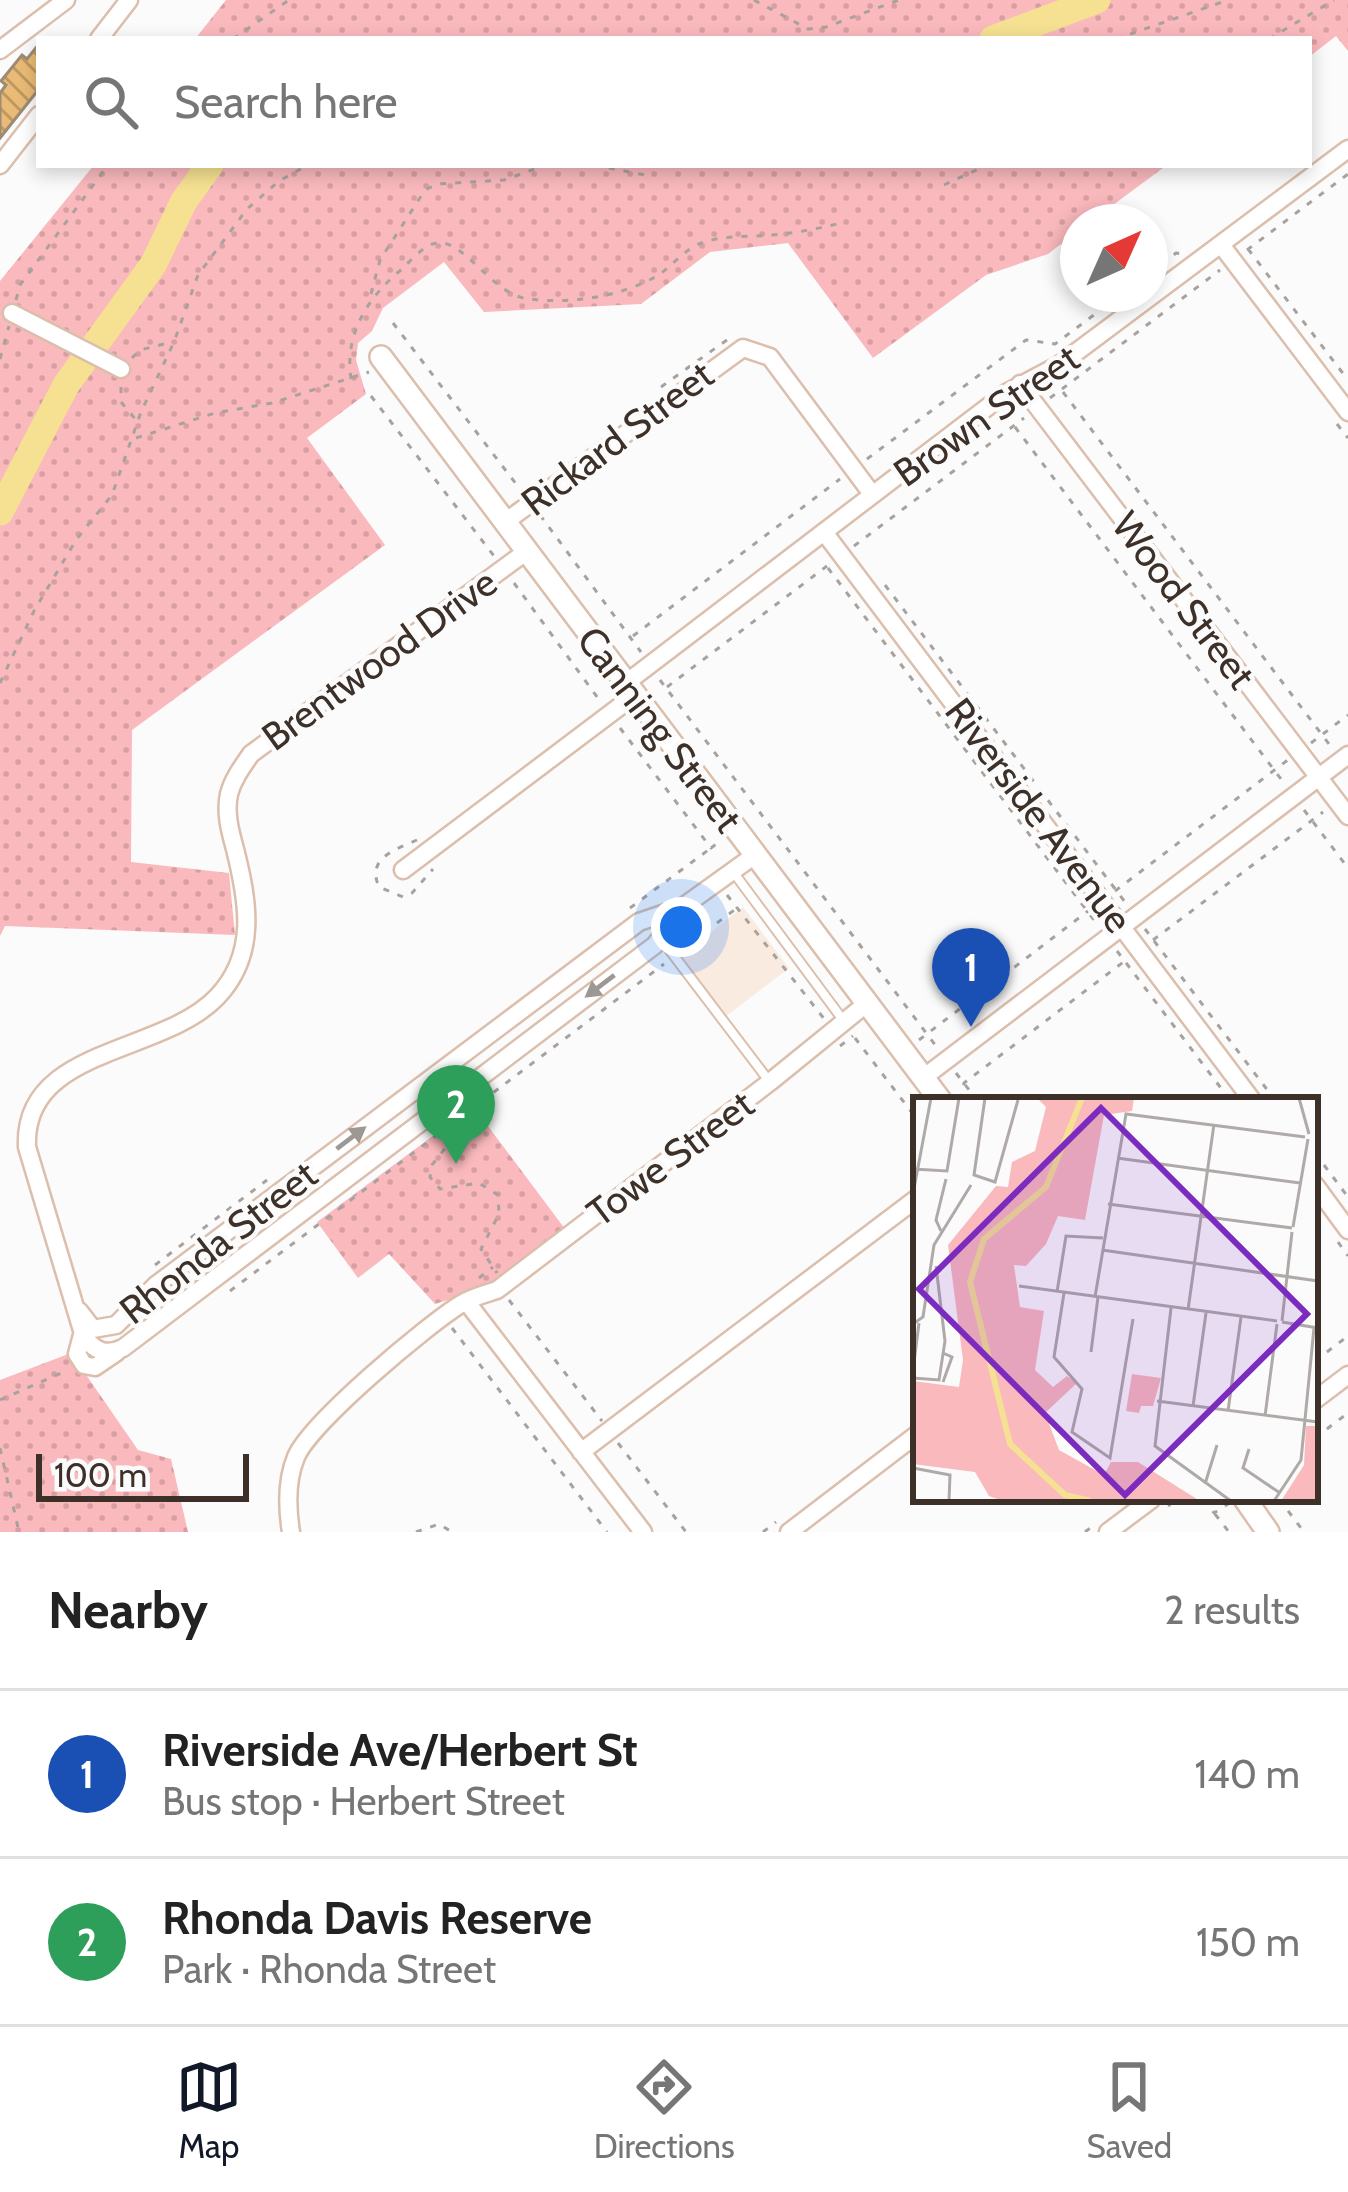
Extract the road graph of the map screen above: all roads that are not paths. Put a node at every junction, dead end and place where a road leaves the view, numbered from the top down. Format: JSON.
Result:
{"nodes":[{"id":1,"x":66,"y":0,"type":"edge"},
{"id":2,"x":129,"y":0,"type":"edge"},
{"id":3,"x":101,"y":36,"type":"edge"},
{"id":4,"x":0,"y":50,"type":"edge"},
{"id":5,"x":36,"y":120,"type":"edge"},
{"id":6,"x":1348,"y":149,"type":"edge"},
{"id":7,"x":0,"y":165,"type":"edge"},
{"id":8,"x":1227,"y":253,"type":"junction"},
{"id":9,"x":12,"y":313,"type":"road end"},
{"id":10,"x":381,"y":357,"type":"road end"},
{"id":11,"x":121,"y":369,"type":"dead end"},
{"id":12,"x":1020,"y":384,"type":"junction"},
{"id":13,"x":1348,"y":412,"type":"edge"},
{"id":14,"x":872,"y":494,"type":"junction"},
{"id":15,"x":511,"y":529,"type":"junction"},
{"id":16,"x":824,"y":532,"type":"junction"},
{"id":17,"x":631,"y":689,"type":"junction"},
{"id":18,"x":1345,"y":757,"type":"edge"},
{"id":19,"x":1319,"y":777,"type":"junction"},
{"id":20,"x":1348,"y":816,"type":"edge"},
{"id":21,"x":755,"y":855,"type":"junction"},
{"id":22,"x":403,"y":870,"type":"dead end"},
{"id":23,"x":725,"y":876,"type":"junction"},
{"id":24,"x":684,"y":907,"type":"junction"},
{"id":25,"x":1128,"y":919,"type":"junction"},
{"id":26,"x":660,"y":938,"type":"junction"},
{"id":27,"x":866,"y":1004,"type":"junction"},
{"id":28,"x":841,"y":1026,"type":"junction"},
{"id":29,"x":466,"y":1052,"type":"junction"},
{"id":30,"x":483,"y":1075,"type":"junction"},
{"id":31,"x":923,"y":1078,"type":"junction"},
{"id":32,"x":770,"y":1082,"type":"junction"},
{"id":33,"x":938,"y":1097,"type":"edge"},
{"id":34,"x":1250,"y":1097,"type":"edge"},
{"id":35,"x":1318,"y":1189,"type":"edge"},
{"id":36,"x":913,"y":1201,"type":"edge"},
{"id":37,"x":1348,"y":1230,"type":"edge"},
{"id":38,"x":70,"y":1292,"type":"junction"},
{"id":39,"x":466,"y":1300,"type":"junction"},
{"id":40,"x":82,"y":1334,"type":"junction"},
{"id":41,"x":123,"y":1348,"type":"junction"},
{"id":42,"x":1348,"y":1375,"type":"edge"},
{"id":43,"x":1318,"y":1398,"type":"edge"},
{"id":44,"x":913,"y":1437,"type":"edge"},
{"id":45,"x":581,"y":1452,"type":"junction"},
{"id":46,"x":1148,"y":1502,"type":"edge"},
{"id":47,"x":1243,"y":1502,"type":"edge"},
{"id":48,"x":291,"y":1532,"type":"edge"},
{"id":49,"x":643,"y":1532,"type":"edge"},
{"id":50,"x":789,"y":1532,"type":"edge"},
{"id":51,"x":1108,"y":1532,"type":"edge"},
{"id":52,"x":1268,"y":1532,"type":"edge"}],
"edges":[{"from":1,"to":4,"type":"street"},
{"from":2,"to":3,"type":"street"},
{"from":5,"to":7,"type":"street"},
{"from":6,"to":8,"type":"street","name":"Brown Street"},
{"from":8,"to":12,"type":"street","name":"Brown Street"},
{"from":8,"to":13,"type":"street"},
{"from":9,"to":11,"type":"street"},
{"from":10,"to":15,"type":"street","name":"Canning Street"},
{"from":12,"to":14,"type":"street","name":"Brown Street"},
{"from":12,"to":19,"type":"street","name":"Wood Street"},
{"from":14,"to":15,"type":"street","name":"Rickard Street"},
{"from":14,"to":16,"type":"street","name":"Brown Street"},
{"from":15,"to":17,"type":"street","name":"Canning Street"},
{"from":15,"to":38,"type":"street","name":"Brentwood Drive"},
{"from":16,"to":17,"type":"street","name":"Brown Street"},
{"from":16,"to":25,"type":"street","name":"Riverside Avenue"},
{"from":17,"to":21,"type":"street","name":"Canning Street"},
{"from":17,"to":22,"type":"street","name":"Brown Street"},
{"from":18,"to":19,"type":"street"},
{"from":19,"to":20,"type":"street","name":"Wood Street"},
{"from":19,"to":25,"type":"street"},
{"from":21,"to":23,"type":"street","name":"Rhonda Street"},
{"from":21,"to":27,"type":"street","name":"Canning Street"},
{"from":23,"to":24,"type":"street","name":"Rhonda Street"},
{"from":23,"to":28,"type":"lane"},
{"from":24,"to":26,"type":"street","name":"Rhonda Street"},
{"from":24,"to":29,"type":"street","name":"Rhonda Street"},
{"from":25,"to":31,"type":"street"},
{"from":25,"to":34,"type":"street","name":"Riverside Avenue"},
{"from":26,"to":30,"type":"street","name":"Rhonda Street","one_way":true},
{"from":26,"to":32,"type":"lane"},
{"from":27,"to":28,"type":"street","name":"Towe Street"},
{"from":27,"to":31,"type":"street","name":"Canning Street"},
{"from":28,"to":32,"type":"street","name":"Towe Street"},
{"from":29,"to":30,"type":"lane"},
{"from":38,"to":29,"type":"street","name":"Rhonda Street","one_way":true},
{"from":30,"to":41,"type":"street","name":"Rhonda Street"},
{"from":31,"to":33,"type":"street","name":"Canning Street"},
{"from":32,"to":39,"type":"street","name":"Towe Street"},
{"from":35,"to":37,"type":"street"},
{"from":36,"to":45,"type":"street"},
{"from":38,"to":40,"type":"street","name":"Rhonda Street"},
{"from":39,"to":45,"type":"street"},
{"from":39,"to":48,"type":"street","name":"Towe Street"},
{"from":40,"to":41,"type":"street","name":"Rhonda Street"},
{"from":40,"to":41,"type":"street"},
{"from":42,"to":43,"type":"street"},
{"from":44,"to":50,"type":"street"},
{"from":45,"to":49,"type":"street"},
{"from":46,"to":51,"type":"street"},
{"from":47,"to":52,"type":"street"}]}
